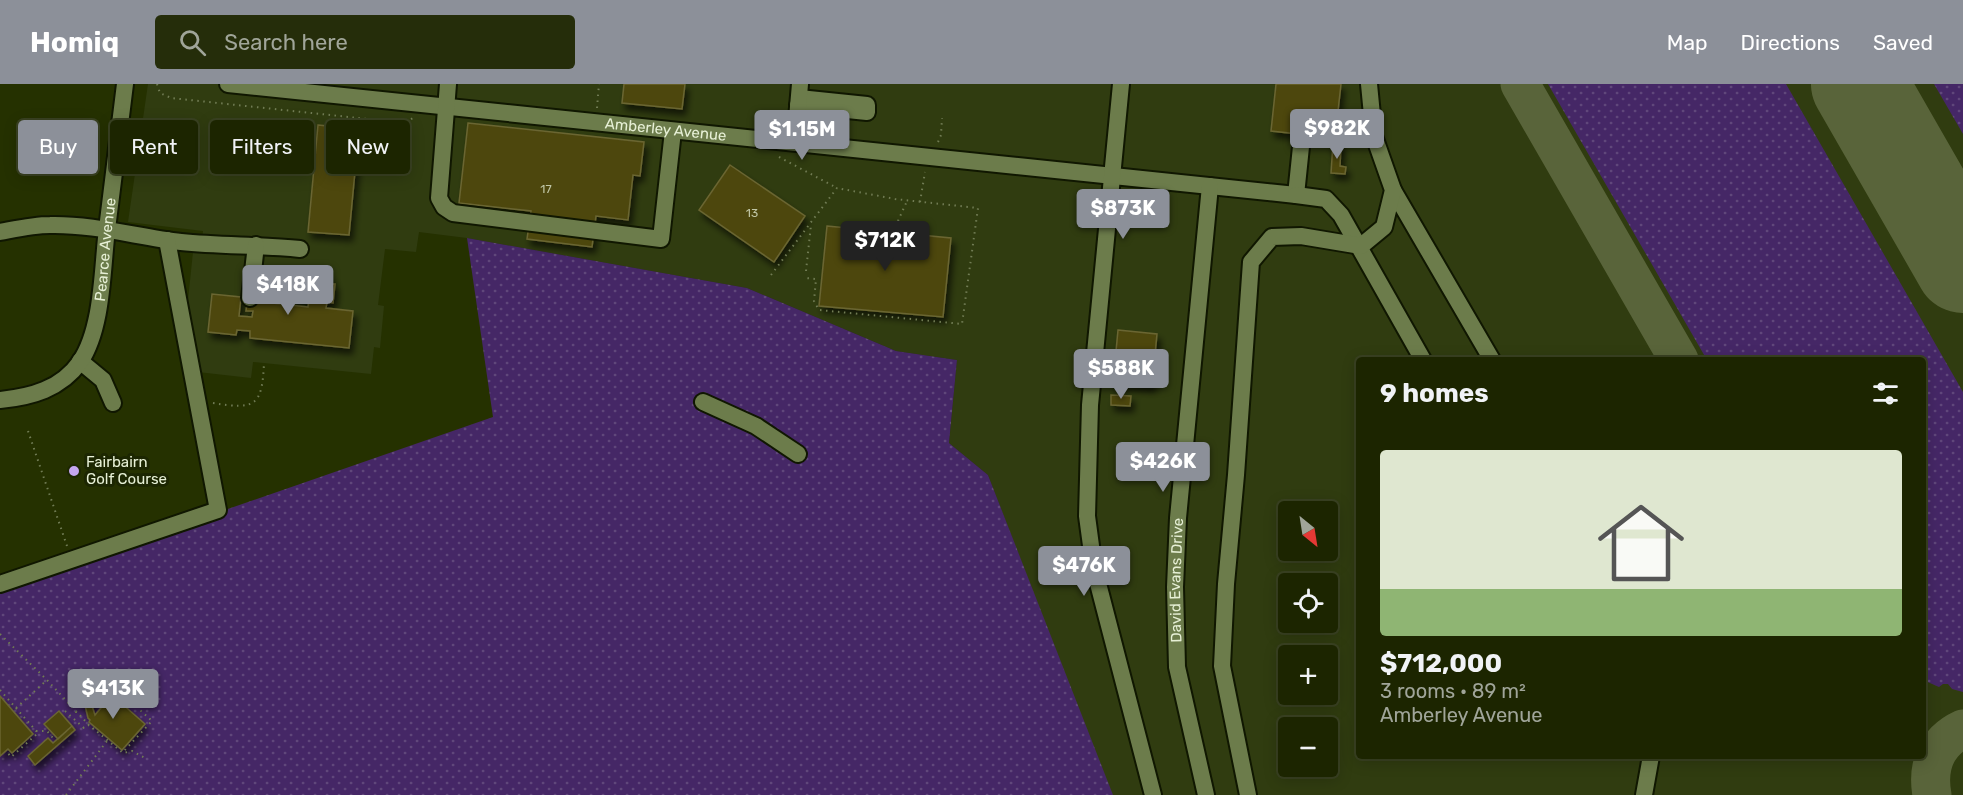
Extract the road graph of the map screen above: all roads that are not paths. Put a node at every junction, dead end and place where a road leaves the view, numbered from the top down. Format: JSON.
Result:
{"nodes":[{"id":1,"x":125,"y":84,"type":"edge"},
{"id":2,"x":228,"y":84,"type":"edge"},
{"id":3,"x":234,"y":84,"type":"edge"},
{"id":4,"x":448,"y":84,"type":"edge"},
{"id":5,"x":1121,"y":84,"type":"edge"},
{"id":6,"x":1368,"y":84,"type":"edge"},
{"id":7,"x":799,"y":96,"type":"edge"},
{"id":8,"x":446,"y":106,"type":"junction"},
{"id":9,"x":867,"y":108,"type":"dead end"},
{"id":10,"x":673,"y":131,"type":"junction"},
{"id":11,"x":1302,"y":137,"type":"dead end"},
{"id":12,"x":795,"y":142,"type":"junction"},
{"id":13,"x":1112,"y":176,"type":"junction"},
{"id":14,"x":1210,"y":186,"type":"junction"},
{"id":15,"x":1393,"y":190,"type":"junction"},
{"id":16,"x":1296,"y":195,"type":"junction"},
{"id":17,"x":107,"y":231,"type":"junction"},
{"id":18,"x":0,"y":232,"type":"edge"},
{"id":19,"x":167,"y":240,"type":"junction"},
{"id":20,"x":256,"y":245,"type":"junction"},
{"id":21,"x":1361,"y":246,"type":"junction"},
{"id":22,"x":300,"y":249,"type":"dead end"},
{"id":23,"x":251,"y":292,"type":"road end"},
{"id":24,"x":1422,"y":357,"type":"edge"},
{"id":25,"x":1490,"y":357,"type":"edge"},
{"id":26,"x":76,"y":367,"type":"junction"},
{"id":27,"x":0,"y":400,"type":"edge"},
{"id":28,"x":703,"y":402,"type":"dead end"},
{"id":29,"x":113,"y":403,"type":"dead end"},
{"id":30,"x":798,"y":454,"type":"dead end"},
{"id":31,"x":0,"y":584,"type":"edge"},
{"id":32,"x":1650,"y":759,"type":"edge"},
{"id":33,"x":1153,"y":795,"type":"edge"},
{"id":34,"x":1206,"y":795,"type":"edge"},
{"id":35,"x":1248,"y":795,"type":"edge"},
{"id":36,"x":1644,"y":795,"type":"edge"}],
"edges":[{"from":1,"to":17,"type":"street","name":"Pearce Avenue"},
{"from":2,"to":3,"type":"street","name":"Amberley Avenue"},
{"from":3,"to":8,"type":"street","name":"Amberley Avenue"},
{"from":4,"to":8,"type":"street"},
{"from":5,"to":13,"type":"street"},
{"from":6,"to":15,"type":"street"},
{"from":7,"to":9,"type":"street"},
{"from":7,"to":12,"type":"street"},
{"from":8,"to":10,"type":"street","name":"Amberley Avenue"},
{"from":8,"to":10,"type":"street"},
{"from":10,"to":12,"type":"street","name":"Amberley Avenue"},
{"from":11,"to":16,"type":"street"},
{"from":12,"to":13,"type":"street","name":"Amberley Avenue"},
{"from":13,"to":14,"type":"street","name":"Amberley Avenue"},
{"from":13,"to":33,"type":"street"},
{"from":14,"to":16,"type":"street","name":"Amberley Avenue"},
{"from":14,"to":34,"type":"street","name":"David Evans Drive"},
{"from":15,"to":21,"type":"street"},
{"from":15,"to":25,"type":"street"},
{"from":16,"to":21,"type":"street","name":"Amberley Avenue"},
{"from":17,"to":18,"type":"street"},
{"from":17,"to":19,"type":"street"},
{"from":17,"to":26,"type":"street","name":"Pearce Avenue"},
{"from":19,"to":20,"type":"street"},
{"from":19,"to":31,"type":"street"},
{"from":20,"to":22,"type":"street"},
{"from":20,"to":23,"type":"street"},
{"from":21,"to":24,"type":"street","name":"Amberley Avenue"},
{"from":21,"to":35,"type":"street"},
{"from":26,"to":27,"type":"street"},
{"from":26,"to":29,"type":"street"},
{"from":28,"to":30,"type":"street"},
{"from":32,"to":36,"type":"street"}]}
